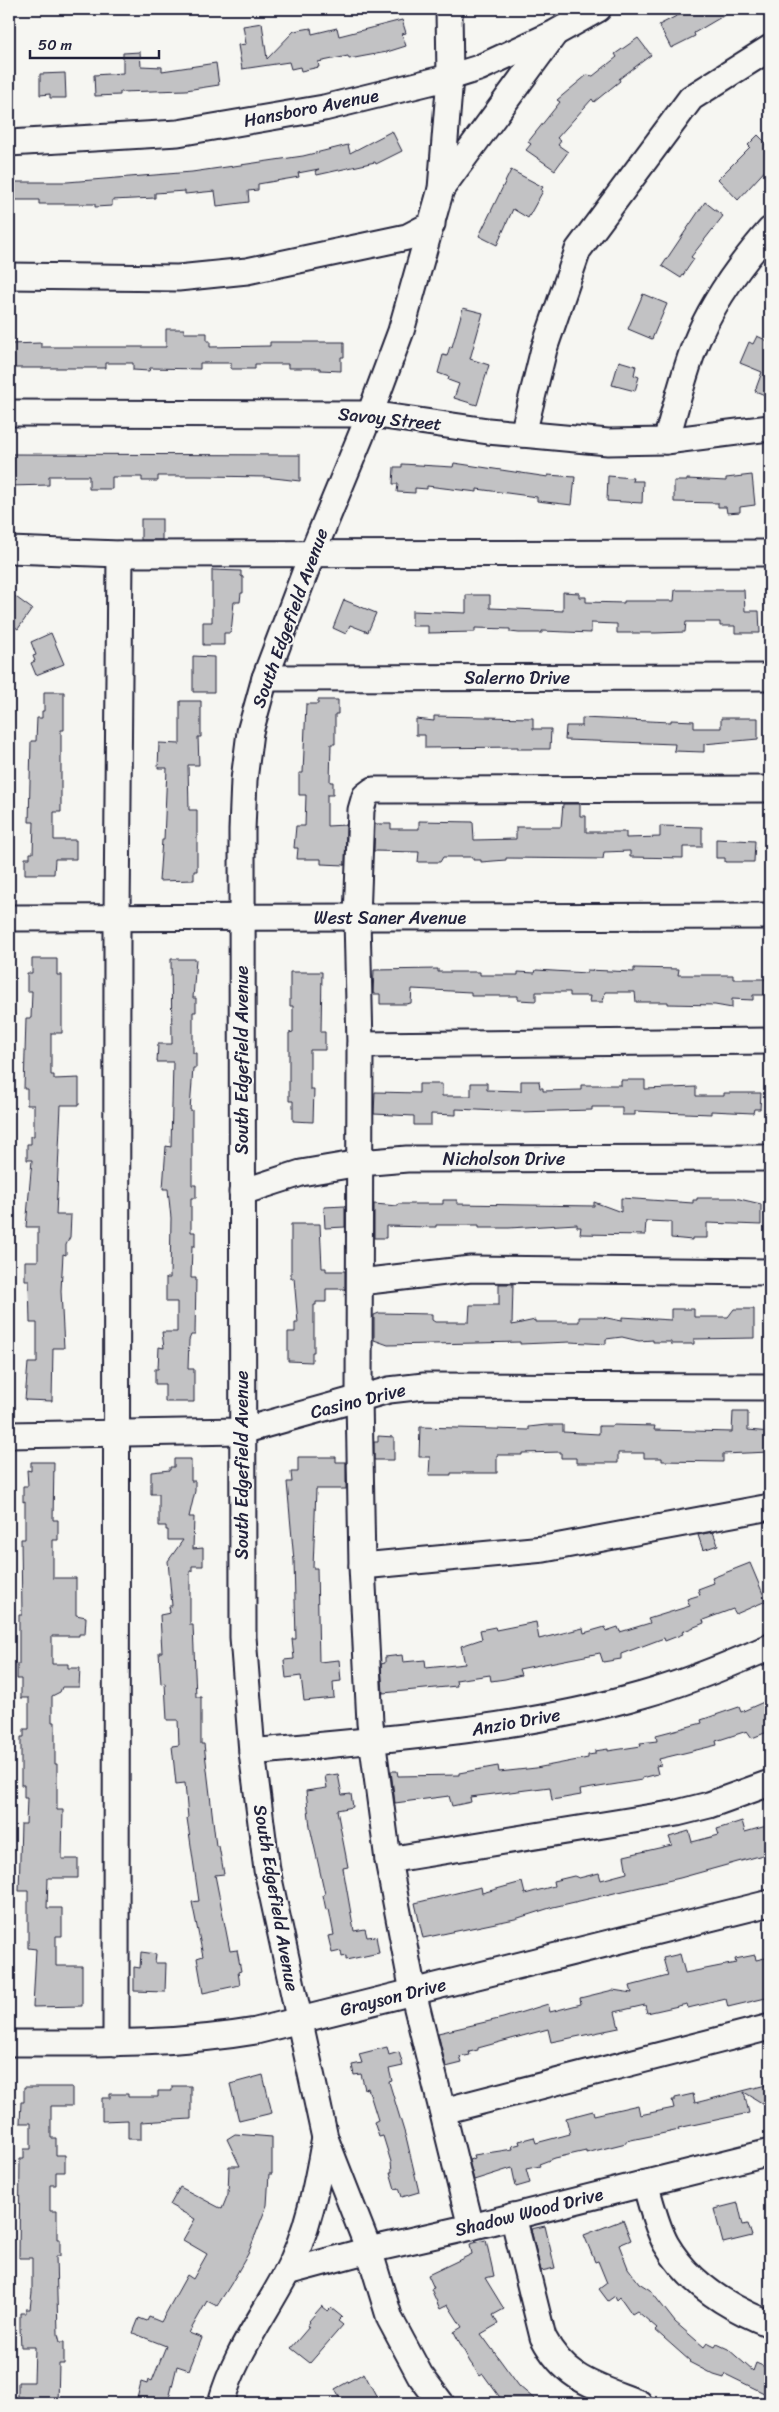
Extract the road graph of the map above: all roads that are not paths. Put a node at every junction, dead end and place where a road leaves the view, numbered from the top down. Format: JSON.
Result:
{"nodes":[{"id":1,"x":449,"y":9,"type":"edge"},
{"id":2,"x":598,"y":9,"type":"edge"},
{"id":3,"x":556,"y":33,"type":"junction"},
{"id":4,"x":770,"y":48,"type":"edge"},
{"id":5,"x":450,"y":78,"type":"junction"},
{"id":6,"x":9,"y":143,"type":"edge"},
{"id":7,"x":441,"y":189,"type":"junction"},
{"id":8,"x":432,"y":224,"type":"junction"},
{"id":9,"x":770,"y":230,"type":"edge"},
{"id":10,"x":9,"y":276,"type":"edge"},
{"id":11,"x":9,"y":413,"type":"edge"},
{"id":12,"x":370,"y":414,"type":"junction"},
{"id":13,"x":770,"y":428,"type":"edge"},
{"id":14,"x":523,"y":434,"type":"junction"},
{"id":15,"x":666,"y":441,"type":"junction"},
{"id":16,"x":9,"y":550,"type":"edge"},
{"id":17,"x":770,"y":553,"type":"edge"},
{"id":18,"x":120,"y":554,"type":"junction"},
{"id":19,"x":312,"y":554,"type":"junction"},
{"id":20,"x":770,"y":677,"type":"edge"},
{"id":21,"x":265,"y":678,"type":"junction"},
{"id":22,"x":770,"y":789,"type":"edge"},
{"id":23,"x":770,"y":916,"type":"edge"},
{"id":24,"x":9,"y":918,"type":"edge"},
{"id":25,"x":117,"y":918,"type":"junction"},
{"id":26,"x":357,"y":918,"type":"junction"},
{"id":27,"x":242,"y":919,"type":"junction"},
{"id":28,"x":770,"y":1041,"type":"edge"},
{"id":29,"x":360,"y":1045,"type":"junction"},
{"id":30,"x":770,"y":1158,"type":"edge"},
{"id":31,"x":360,"y":1162,"type":"junction"},
{"id":32,"x":242,"y":1192,"type":"junction"},
{"id":33,"x":770,"y":1272,"type":"edge"},
{"id":34,"x":360,"y":1282,"type":"junction"},
{"id":35,"x":770,"y":1387,"type":"edge"},
{"id":36,"x":359,"y":1398,"type":"junction"},
{"id":37,"x":242,"y":1431,"type":"junction"},
{"id":38,"x":116,"y":1434,"type":"junction"},
{"id":39,"x":9,"y":1435,"type":"edge"},
{"id":40,"x":770,"y":1506,"type":"edge"},
{"id":41,"x":362,"y":1566,"type":"junction"},
{"id":42,"x":770,"y":1647,"type":"edge"},
{"id":43,"x":372,"y":1740,"type":"junction"},
{"id":44,"x":252,"y":1752,"type":"junction"},
{"id":45,"x":770,"y":1783,"type":"edge"},
{"id":46,"x":388,"y":1860,"type":"junction"},
{"id":47,"x":770,"y":1903,"type":"edge"},
{"id":48,"x":413,"y":1992,"type":"junction"},
{"id":49,"x":299,"y":2019,"type":"junction"},
{"id":50,"x":770,"y":2027,"type":"edge"},
{"id":51,"x":9,"y":2043,"type":"edge"},
{"id":52,"x":116,"y":2043,"type":"junction"},
{"id":53,"x":443,"y":2111,"type":"junction"},
{"id":54,"x":325,"y":2138,"type":"junction"},
{"id":55,"x":770,"y":2152,"type":"edge"},
{"id":56,"x":645,"y":2183,"type":"junction"},
{"id":57,"x":513,"y":2216,"type":"junction"},
{"id":58,"x":471,"y":2227,"type":"junction"},
{"id":59,"x":369,"y":2250,"type":"junction"},
{"id":60,"x":287,"y":2272,"type":"junction"},
{"id":61,"x":770,"y":2324,"type":"edge"},
{"id":62,"x":221,"y":2403,"type":"edge"},
{"id":63,"x":441,"y":2403,"type":"edge"},
{"id":64,"x":639,"y":2403,"type":"edge"}],
"edges":[{"from":1,"to":5,"type":"street","name":"South Edgefield Avenue"},
{"from":2,"to":3,"type":"street","name":"Hansboro Avenue"},
{"from":3,"to":5,"type":"street","name":"Hansboro Avenue"},
{"from":3,"to":7,"type":"street"},
{"from":4,"to":14,"type":"street"},
{"from":5,"to":6,"type":"street","name":"Hansboro Avenue"},
{"from":5,"to":7,"type":"street","name":"South Edgefield Avenue"},
{"from":7,"to":8,"type":"street","name":"South Edgefield Avenue"},
{"from":8,"to":10,"type":"street"},
{"from":8,"to":12,"type":"street","name":"South Edgefield Avenue"},
{"from":9,"to":15,"type":"street"},
{"from":11,"to":12,"type":"street","name":"Savoy Street"},
{"from":12,"to":14,"type":"street","name":"Savoy Street"},
{"from":12,"to":19,"type":"street","name":"South Edgefield Avenue"},
{"from":13,"to":15,"type":"street","name":"Savoy Street"},
{"from":14,"to":15,"type":"street","name":"Savoy Street"},
{"from":16,"to":18,"type":"street"},
{"from":17,"to":19,"type":"street"},
{"from":18,"to":19,"type":"street"},
{"from":18,"to":25,"type":"street"},
{"from":19,"to":21,"type":"street","name":"South Edgefield Avenue"},
{"from":20,"to":21,"type":"street","name":"Salerno Drive"},
{"from":21,"to":27,"type":"street","name":"South Edgefield Avenue"},
{"from":22,"to":26,"type":"street"},
{"from":23,"to":26,"type":"street","name":"West Saner Avenue"},
{"from":24,"to":25,"type":"street","name":"West Saner Avenue"},
{"from":25,"to":27,"type":"street","name":"West Saner Avenue"},
{"from":25,"to":38,"type":"street"},
{"from":26,"to":27,"type":"street","name":"West Saner Avenue"},
{"from":26,"to":29,"type":"street"},
{"from":27,"to":32,"type":"street","name":"South Edgefield Avenue"},
{"from":28,"to":29,"type":"street"},
{"from":29,"to":31,"type":"street"},
{"from":30,"to":31,"type":"street","name":"Nicholson Drive"},
{"from":31,"to":32,"type":"street","name":"Nicholson Drive"},
{"from":31,"to":34,"type":"street"},
{"from":32,"to":37,"type":"street","name":"South Edgefield Avenue"},
{"from":33,"to":34,"type":"street"},
{"from":34,"to":36,"type":"street"},
{"from":35,"to":36,"type":"street","name":"Casino Drive"},
{"from":36,"to":37,"type":"street","name":"Casino Drive"},
{"from":36,"to":41,"type":"street"},
{"from":37,"to":38,"type":"street","name":"Casino Drive"},
{"from":37,"to":44,"type":"street","name":"South Edgefield Avenue"},
{"from":38,"to":39,"type":"street","name":"Casino Drive"},
{"from":38,"to":52,"type":"street"},
{"from":40,"to":41,"type":"street"},
{"from":41,"to":43,"type":"street"},
{"from":42,"to":43,"type":"street","name":"Anzio Drive"},
{"from":43,"to":44,"type":"street","name":"Anzio Drive"},
{"from":43,"to":46,"type":"street"},
{"from":44,"to":49,"type":"street","name":"South Edgefield Avenue"},
{"from":45,"to":46,"type":"street"},
{"from":46,"to":48,"type":"street"},
{"from":47,"to":48,"type":"street","name":"Grayson Drive"},
{"from":48,"to":49,"type":"street","name":"Grayson Drive"},
{"from":48,"to":53,"type":"street"},
{"from":49,"to":52,"type":"street","name":"Grayson Drive"},
{"from":49,"to":54,"type":"street","name":"South Edgefield Avenue"},
{"from":50,"to":53,"type":"street"},
{"from":51,"to":52,"type":"street","name":"Grayson Drive"},
{"from":53,"to":58,"type":"street"},
{"from":54,"to":59,"type":"street","name":"South Edgefield Avenue"},
{"from":54,"to":60,"type":"street","name":"South Edgefield Avenue"},
{"from":55,"to":56,"type":"street","name":"Shadow Wood Drive"},
{"from":56,"to":57,"type":"street","name":"Shadow Wood Drive"},
{"from":56,"to":61,"type":"street"},
{"from":57,"to":58,"type":"street","name":"Shadow Wood Drive"},
{"from":57,"to":64,"type":"street"},
{"from":58,"to":59,"type":"street","name":"Shadow Wood Drive"},
{"from":59,"to":60,"type":"street","name":"Shadow Wood Drive"},
{"from":59,"to":63,"type":"street","name":"South Edgefield Avenue"},
{"from":60,"to":62,"type":"street","name":"South Edgefield Avenue"}]}
